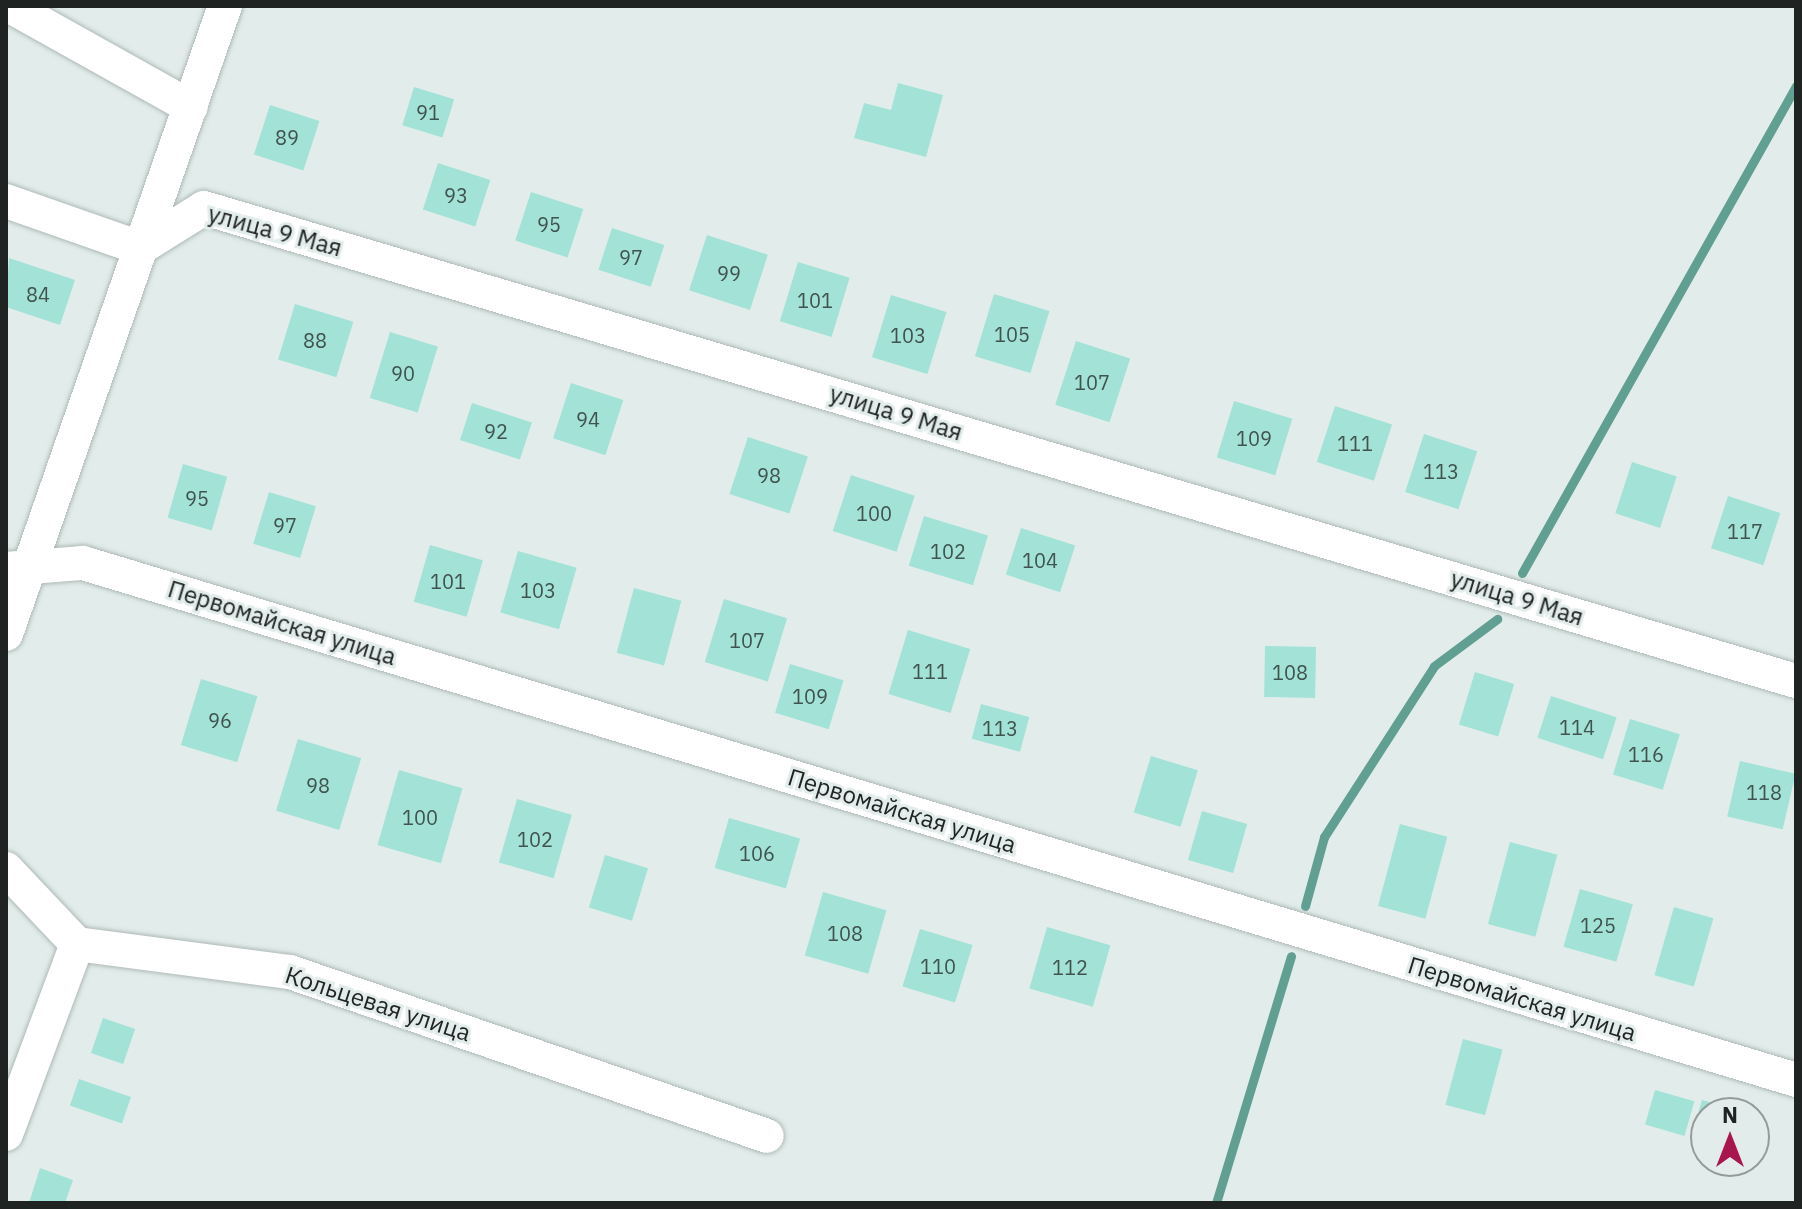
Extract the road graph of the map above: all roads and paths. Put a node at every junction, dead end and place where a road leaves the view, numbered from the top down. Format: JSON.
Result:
{"nodes":[{"id":1,"x":10,"y":6,"type":"edge"},
{"id":2,"x":225,"y":6,"type":"edge"},
{"id":3,"x":191,"y":107,"type":"junction"},
{"id":4,"x":6,"y":201,"type":"edge"},
{"id":5,"x":140,"y":248,"type":"junction"},
{"id":6,"x":18,"y":568,"type":"edge"},
{"id":7,"x":6,"y":634,"type":"edge"},
{"id":8,"x":1796,"y":681,"type":"edge"},
{"id":9,"x":6,"y":869,"type":"edge"},
{"id":10,"x":77,"y":944,"type":"junction"},
{"id":11,"x":1796,"y":1080,"type":"edge"},
{"id":12,"x":6,"y":1134,"type":"edge"},
{"id":13,"x":767,"y":1136,"type":"dead end"}],
"edges":[{"from":1,"to":3,"type":"street"},
{"from":2,"to":3,"type":"street"},
{"from":3,"to":5,"type":"street"},
{"from":4,"to":5,"type":"street"},
{"from":5,"to":6,"type":"street"},
{"from":5,"to":8,"type":"street","name":"улица 9 Мая"},
{"from":6,"to":7,"type":"street"},
{"from":6,"to":11,"type":"street","name":"Первомайская улица"},
{"from":9,"to":10,"type":"street"},
{"from":10,"to":12,"type":"street"},
{"from":10,"to":13,"type":"street","name":"Кольцевая улица"}]}
